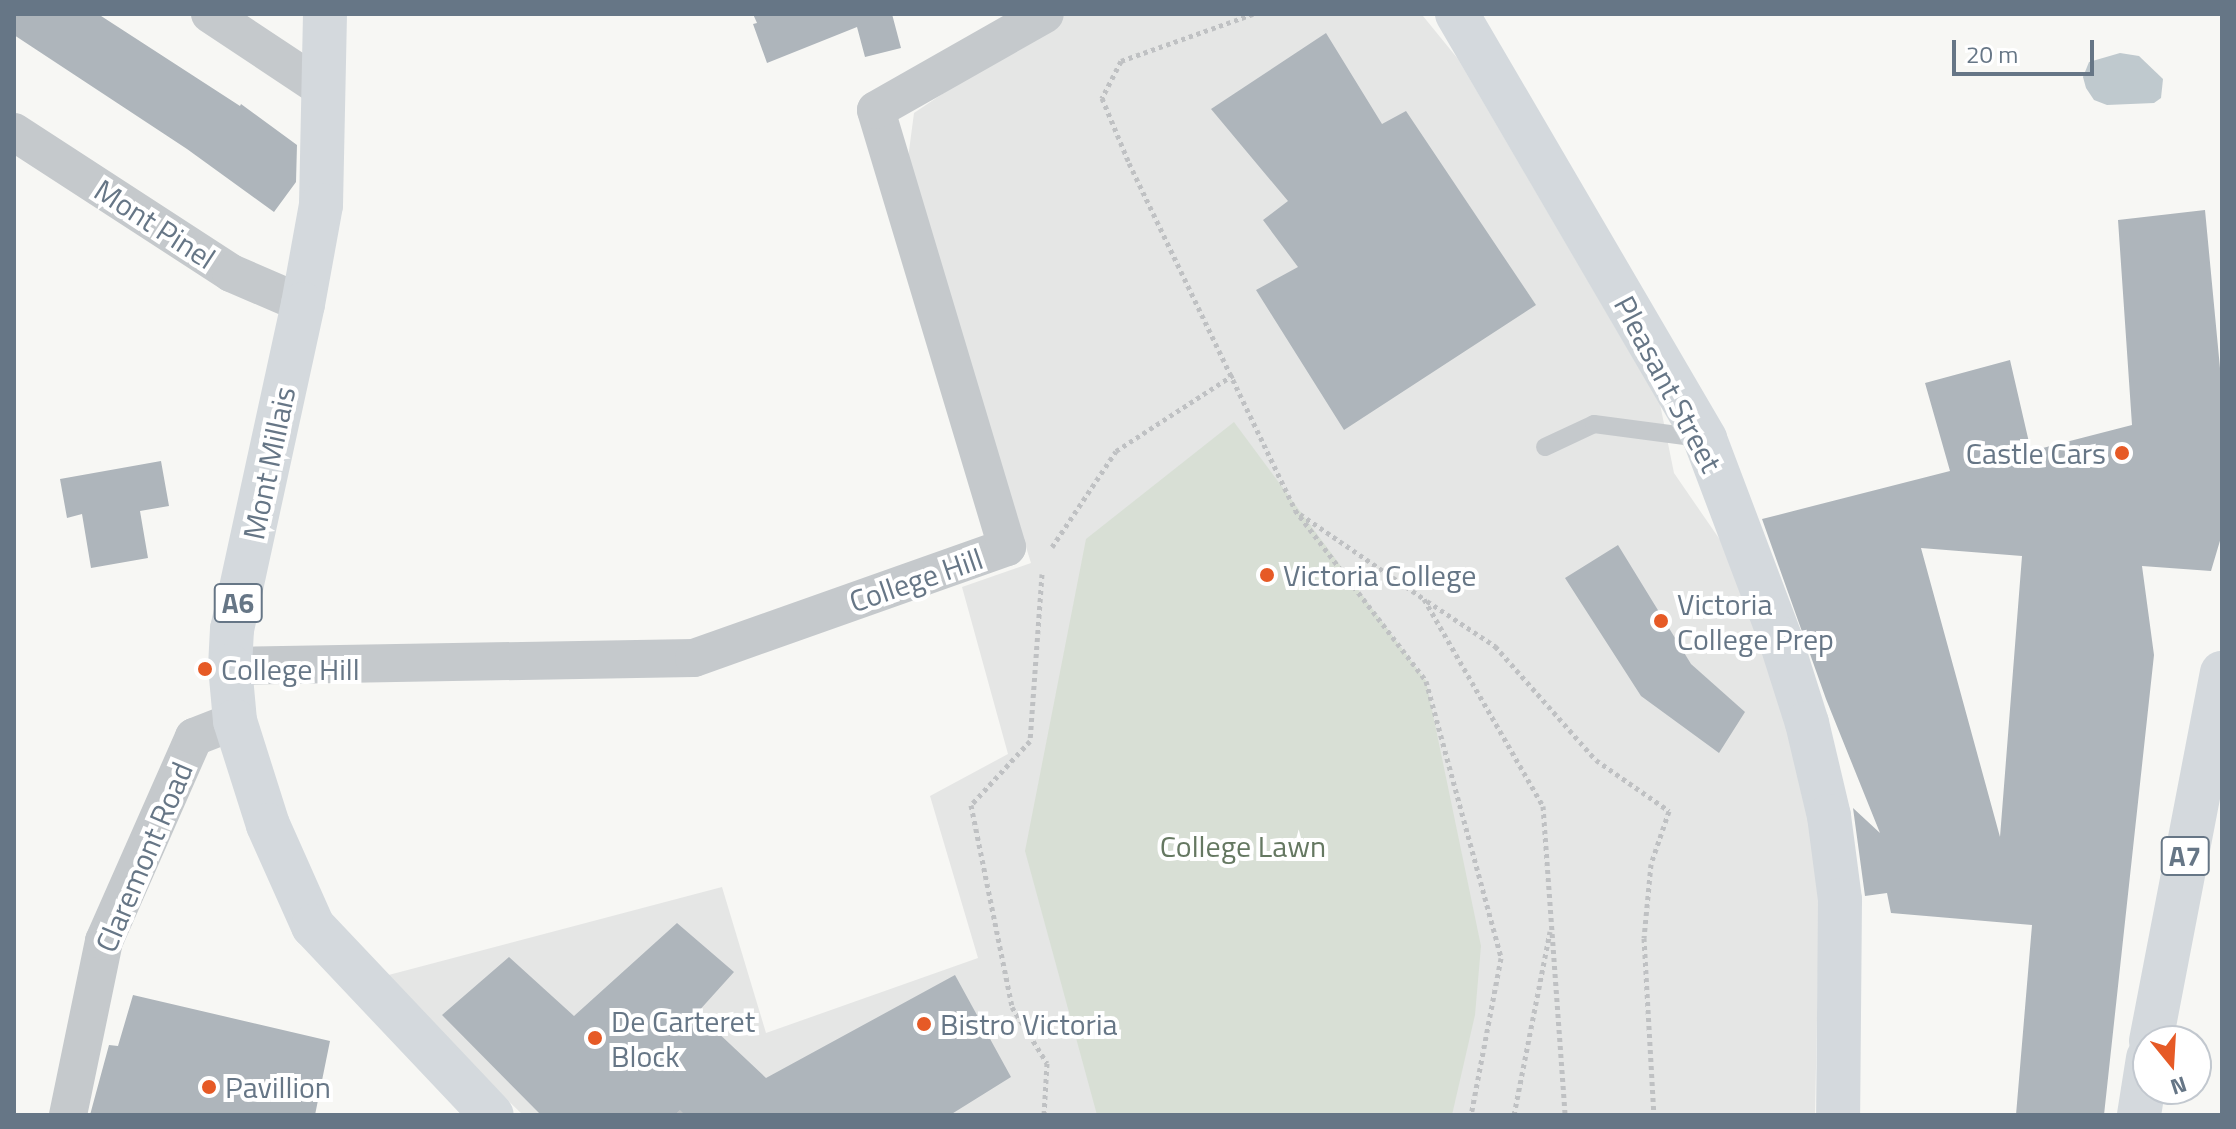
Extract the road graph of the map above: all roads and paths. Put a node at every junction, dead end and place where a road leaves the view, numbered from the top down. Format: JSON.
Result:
{"nodes":[{"id":1,"x":210,"y":14,"type":"edge"},
{"id":2,"x":325,"y":14,"type":"edge"},
{"id":3,"x":1045,"y":14,"type":"edge"},
{"id":4,"x":1253,"y":14,"type":"edge"},
{"id":5,"x":1457,"y":14,"type":"edge"},
{"id":6,"x":326,"y":91,"type":"junction"},
{"id":7,"x":14,"y":132,"type":"edge"},
{"id":8,"x":303,"y":304,"type":"junction"},
{"id":9,"x":1233,"y":375,"type":"junction"},
{"id":10,"x":1705,"y":439,"type":"junction"},
{"id":11,"x":1545,"y":447,"type":"dead end"},
{"id":12,"x":1295,"y":510,"type":"junction"},
{"id":13,"x":1424,"y":599,"type":"junction"},
{"id":14,"x":230,"y":666,"type":"junction"},
{"id":15,"x":2222,"y":673,"type":"edge"},
{"id":16,"x":235,"y":721,"type":"junction"},
{"id":17,"x":2211,"y":778,"type":"edge"},
{"id":18,"x":1552,"y":920,"type":"junction"},
{"id":19,"x":2155,"y":1025,"type":"edge"},
{"id":20,"x":68,"y":1115,"type":"edge"},
{"id":21,"x":492,"y":1115,"type":"edge"},
{"id":22,"x":1044,"y":1115,"type":"edge"},
{"id":23,"x":1471,"y":1115,"type":"edge"},
{"id":24,"x":1514,"y":1115,"type":"edge"},
{"id":25,"x":1565,"y":1115,"type":"edge"},
{"id":26,"x":1654,"y":1115,"type":"edge"},
{"id":27,"x":1838,"y":1115,"type":"edge"}],
"edges":[{"from":1,"to":6,"type":"street"},
{"from":2,"to":6,"type":"main road","name":"Mont Millais","number":"A6"},
{"from":3,"to":14,"type":"street","name":"College Hill"},
{"from":4,"to":9,"type":"path"},
{"from":5,"to":10,"type":"main road","name":"Pleasant Street"},
{"from":6,"to":8,"type":"main road","name":"Mont Millais","number":"A6"},
{"from":7,"to":8,"type":"street","name":"Mont Pinel"},
{"from":8,"to":14,"type":"main road","name":"Mont Millais","number":"A6"},
{"from":9,"to":12,"type":"path"},
{"from":9,"to":22,"type":"path"},
{"from":10,"to":11,"type":"lane"},
{"from":10,"to":27,"type":"main road","name":"Pleasant Street"},
{"from":12,"to":13,"type":"path"},
{"from":12,"to":23,"type":"path"},
{"from":13,"to":18,"type":"path"},
{"from":13,"to":26,"type":"path"},
{"from":14,"to":16,"type":"main road","name":"Mont Millais","number":"A6"},
{"from":15,"to":17,"type":"main road","number":"A7"},
{"from":16,"to":20,"type":"street","name":"Claremont Road"},
{"from":16,"to":21,"type":"main road","name":"Mont Millais","number":"A6"},
{"from":17,"to":19,"type":"main road","number":"A7"},
{"from":18,"to":24,"type":"path"},
{"from":18,"to":25,"type":"path"}]}
